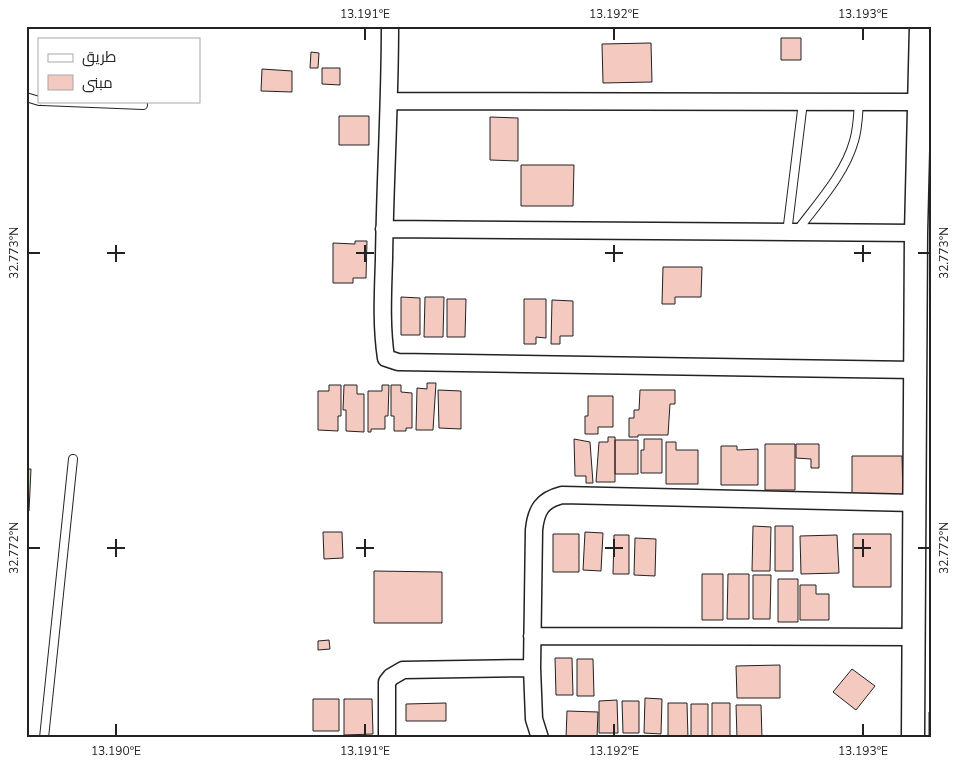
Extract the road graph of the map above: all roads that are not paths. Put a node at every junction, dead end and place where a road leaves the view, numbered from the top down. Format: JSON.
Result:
{"nodes":[{"id":1,"x":390,"y":26,"type":"edge"},
{"id":2,"x":911,"y":26,"type":"edge"},
{"id":3,"x":921,"y":26,"type":"edge"},
{"id":4,"x":390,"y":101,"type":"junction"},
{"id":5,"x":66,"y":102,"type":"edge"},
{"id":6,"x":803,"y":102,"type":"junction"},
{"id":7,"x":859,"y":102,"type":"junction"},
{"id":8,"x":920,"y":102,"type":"junction"},
{"id":9,"x":143,"y":105,"type":"dead end"},
{"id":10,"x":384,"y":229,"type":"junction"},
{"id":11,"x":792,"y":233,"type":"junction"},
{"id":12,"x":916,"y":234,"type":"junction"},
{"id":13,"x":915,"y":370,"type":"junction"},
{"id":14,"x":74,"y":459,"type":"dead end"},
{"id":15,"x":914,"y":503,"type":"junction"},
{"id":16,"x":532,"y":636,"type":"junction"},
{"id":17,"x":913,"y":637,"type":"junction"},
{"id":18,"x":532,"y":668,"type":"junction"},
{"id":19,"x":44,"y":738,"type":"edge"},
{"id":20,"x":387,"y":738,"type":"edge"},
{"id":21,"x":540,"y":738,"type":"edge"},
{"id":22,"x":913,"y":738,"type":"edge"}],
"edges":[{"from":1,"to":4,"type":"street"},
{"from":2,"to":3,"type":"street"},
{"from":3,"to":8,"type":"street"},
{"from":4,"to":6,"type":"street"},
{"from":4,"to":10,"type":"street"},
{"from":5,"to":9,"type":"lane"},
{"from":6,"to":7,"type":"street"},
{"from":6,"to":11,"type":"lane"},
{"from":7,"to":8,"type":"street"},
{"from":7,"to":11,"type":"lane"},
{"from":8,"to":12,"type":"street"},
{"from":10,"to":11,"type":"street"},
{"from":10,"to":13,"type":"street"},
{"from":11,"to":12,"type":"street"},
{"from":12,"to":13,"type":"street"},
{"from":13,"to":15,"type":"street"},
{"from":14,"to":19,"type":"lane"},
{"from":15,"to":16,"type":"street"},
{"from":15,"to":17,"type":"street"},
{"from":16,"to":17,"type":"street"},
{"from":16,"to":18,"type":"street"},
{"from":17,"to":22,"type":"street"},
{"from":18,"to":20,"type":"street"},
{"from":18,"to":21,"type":"street"}]}
